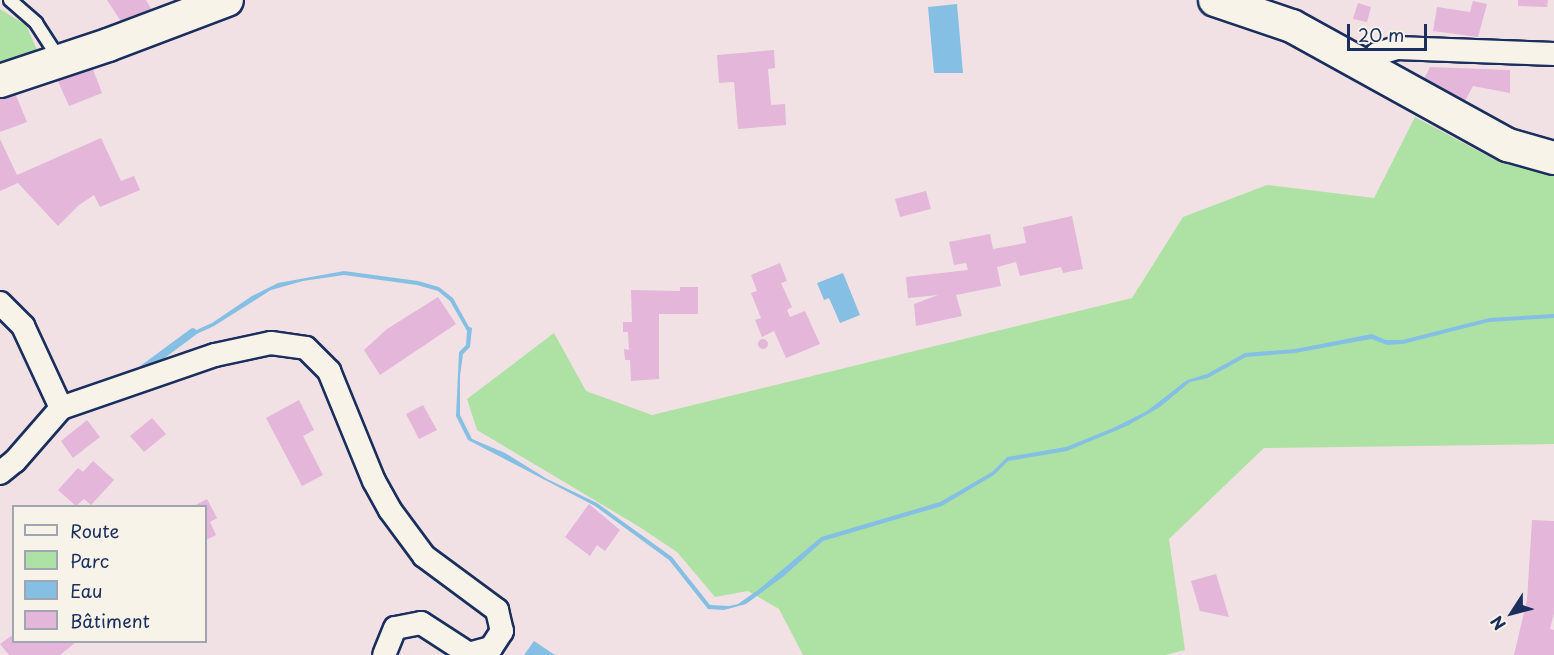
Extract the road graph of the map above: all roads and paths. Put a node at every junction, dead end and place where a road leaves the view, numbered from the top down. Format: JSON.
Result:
{"nodes":[{"id":1,"x":10,"y":0,"type":"edge"},
{"id":2,"x":227,"y":0,"type":"edge"},
{"id":3,"x":1215,"y":0,"type":"edge"},
{"id":4,"x":1554,"y":54,"type":"edge"},
{"id":5,"x":61,"y":62,"type":"junction"},
{"id":6,"x":1369,"y":67,"type":"junction"},
{"id":7,"x":0,"y":81,"type":"edge"},
{"id":8,"x":1554,"y":158,"type":"edge"},
{"id":9,"x":0,"y":303,"type":"edge"},
{"id":10,"x":61,"y":408,"type":"junction"},
{"id":11,"x":0,"y":473,"type":"edge"},
{"id":12,"x":384,"y":655,"type":"edge"}],
"edges":[{"from":1,"to":5,"type":"lane"},
{"from":2,"to":5,"type":"main road"},
{"from":3,"to":6,"type":"main road"},
{"from":4,"to":6,"type":"street"},
{"from":5,"to":7,"type":"main road"},
{"from":6,"to":8,"type":"main road"},
{"from":9,"to":10,"type":"street"},
{"from":10,"to":11,"type":"street"},
{"from":10,"to":12,"type":"street"}]}
